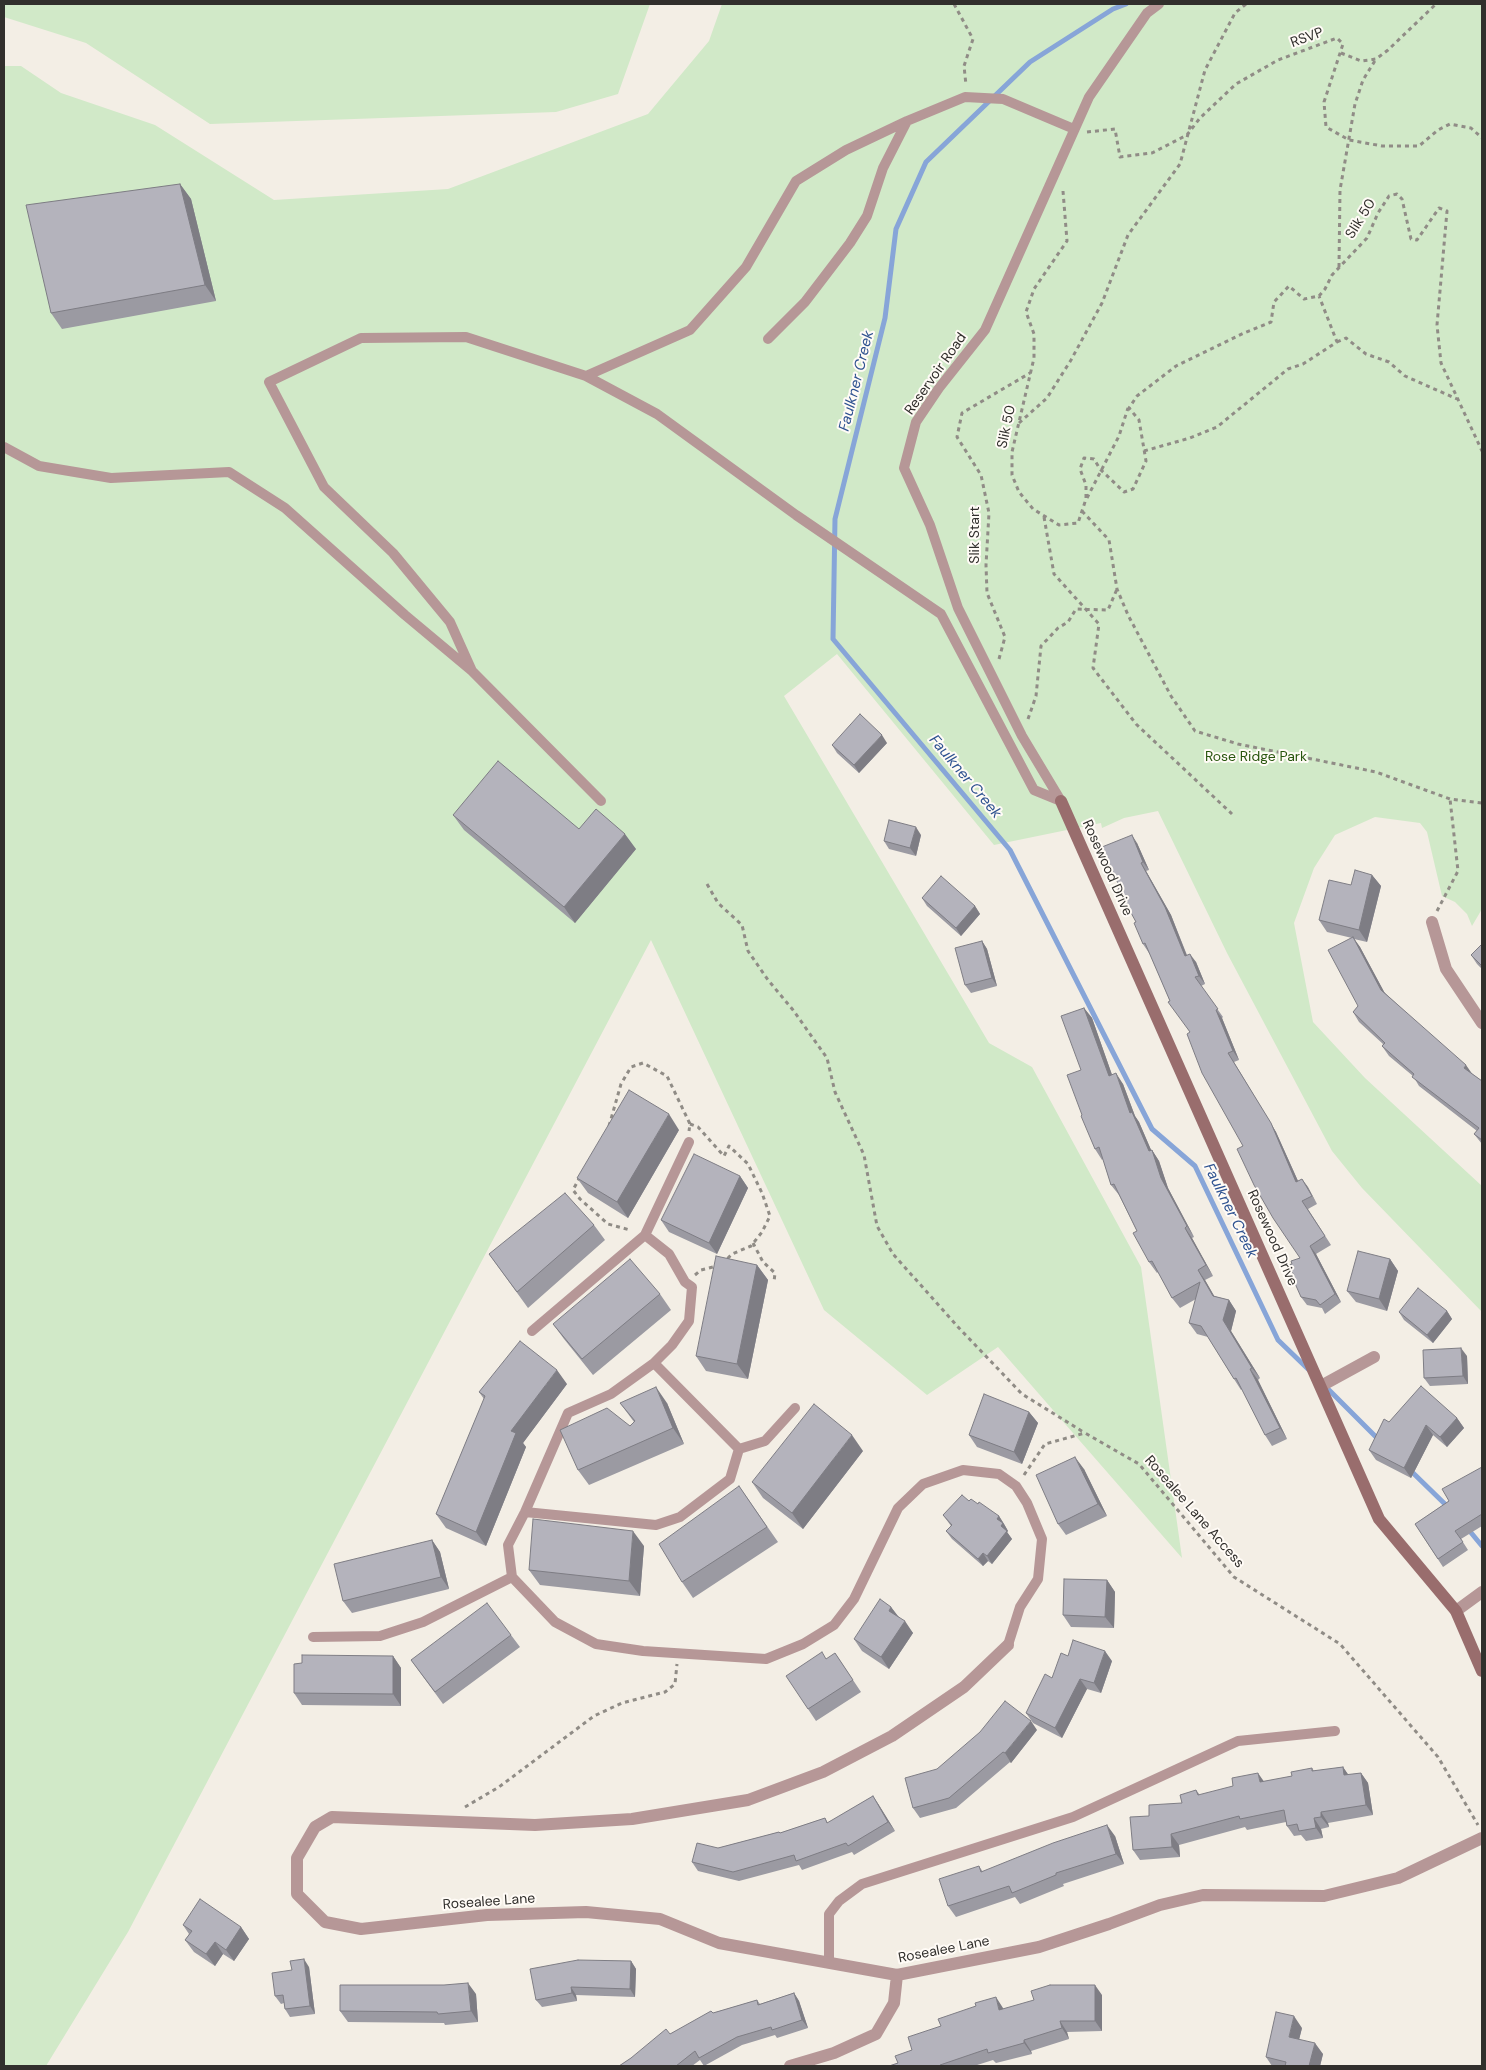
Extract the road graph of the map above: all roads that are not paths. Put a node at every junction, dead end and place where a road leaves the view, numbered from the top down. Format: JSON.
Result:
{"nodes":[{"id":1,"x":1159,"y":4,"type":"edge"},
{"id":2,"x":907,"y":121,"type":"junction"},
{"id":3,"x":1074,"y":129,"type":"junction"},
{"id":4,"x":768,"y":339,"type":"dead end"},
{"id":5,"x":586,"y":376,"type":"junction"},
{"id":6,"x":4,"y":447,"type":"edge"},
{"id":7,"x":472,"y":671,"type":"junction"},
{"id":8,"x":601,"y":801,"type":"dead end"},
{"id":9,"x":1061,"y":801,"type":"junction"},
{"id":10,"x":1432,"y":922,"type":"road end"},
{"id":11,"x":1482,"y":1023,"type":"edge"},
{"id":12,"x":689,"y":1142,"type":"road end"},
{"id":13,"x":645,"y":1235,"type":"junction"},
{"id":14,"x":532,"y":1331,"type":"dead end"},
{"id":15,"x":1374,"y":1357,"type":"dead end"},
{"id":16,"x":654,"y":1363,"type":"junction"},
{"id":17,"x":1321,"y":1386,"type":"junction"},
{"id":18,"x":795,"y":1408,"type":"dead end"},
{"id":19,"x":738,"y":1450,"type":"junction"},
{"id":20,"x":525,"y":1512,"type":"junction"},
{"id":21,"x":512,"y":1577,"type":"junction"},
{"id":22,"x":1482,"y":1592,"type":"edge"},
{"id":23,"x":1456,"y":1611,"type":"junction"},
{"id":24,"x":313,"y":1637,"type":"dead end"},
{"id":25,"x":1008,"y":1645,"type":"joint"},
{"id":26,"x":1482,"y":1671,"type":"edge"},
{"id":27,"x":1335,"y":1730,"type":"dead end"},
{"id":28,"x":1482,"y":1838,"type":"edge"},
{"id":29,"x":830,"y":1963,"type":"junction"},
{"id":30,"x":896,"y":1975,"type":"junction"},
{"id":31,"x":790,"y":2066,"type":"edge"}],
"edges":[{"from":1,"to":3,"type":"lane","name":"Reservoir Road"},
{"from":2,"to":3,"type":"lane"},
{"from":2,"to":4,"type":"lane"},
{"from":2,"to":5,"type":"lane"},
{"from":3,"to":9,"type":"lane","name":"Reservoir Road"},
{"from":5,"to":7,"type":"lane"},
{"from":5,"to":9,"type":"lane"},
{"from":6,"to":7,"type":"lane"},
{"from":7,"to":8,"type":"lane"},
{"from":9,"to":17,"type":"street","name":"Rosewood Drive"},
{"from":10,"to":11,"type":"street"},
{"from":12,"to":13,"type":"lane"},
{"from":13,"to":14,"type":"lane"},
{"from":13,"to":16,"type":"lane"},
{"from":15,"to":17,"type":"street"},
{"from":16,"to":19,"type":"lane"},
{"from":16,"to":20,"type":"lane"},
{"from":17,"to":23,"type":"street","name":"Rosewood Drive"},
{"from":18,"to":19,"type":"lane"},
{"from":19,"to":20,"type":"lane"},
{"from":20,"to":21,"type":"lane"},
{"from":21,"to":24,"type":"lane"},
{"from":21,"to":25,"type":"lane"},
{"from":22,"to":23,"type":"street"},
{"from":23,"to":26,"type":"street","name":"Rosewood Drive"},
{"from":25,"to":29,"type":"street","name":"Rosealee Lane"},
{"from":27,"to":29,"type":"lane"},
{"from":28,"to":30,"type":"street","name":"Rosealee Lane"},
{"from":29,"to":30,"type":"street","name":"Rosealee Lane"},
{"from":30,"to":31,"type":"street"}]}
